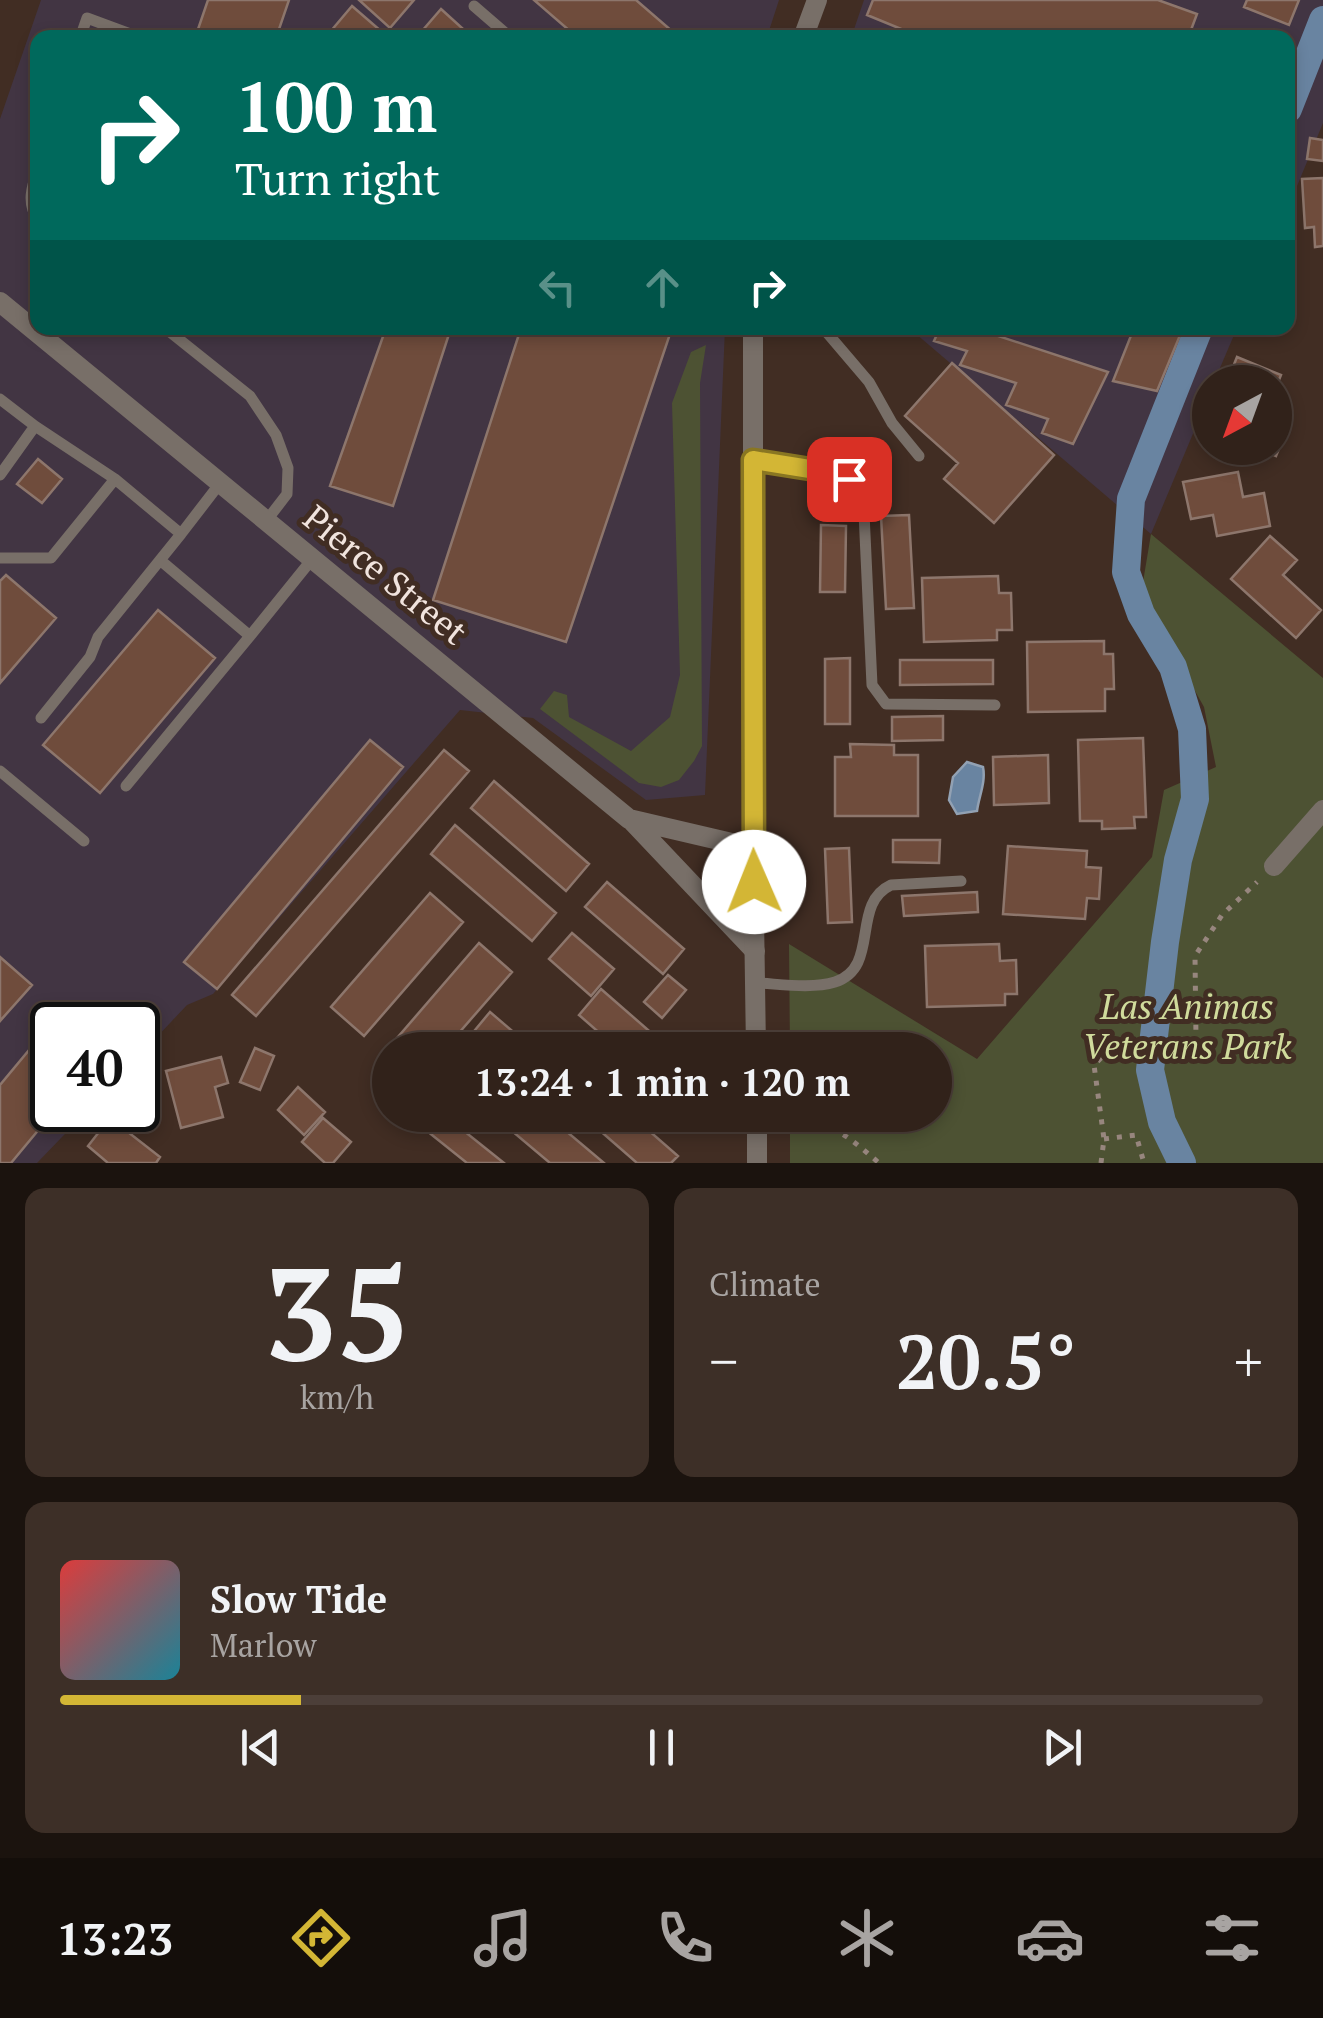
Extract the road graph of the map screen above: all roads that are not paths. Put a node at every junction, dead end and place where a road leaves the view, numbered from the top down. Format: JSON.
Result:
{"nodes":[{"id":1,"x":817,"y":0,"type":"edge"},
{"id":2,"x":474,"y":6,"type":"dead end"},
{"id":3,"x":83,"y":30,"type":"edge"},
{"id":4,"x":120,"y":30,"type":"edge"},
{"id":5,"x":501,"y":30,"type":"edge"},
{"id":6,"x":806,"y":30,"type":"edge"},
{"id":7,"x":0,"y":302,"type":"edge"},
{"id":8,"x":30,"y":326,"type":"edge"},
{"id":9,"x":41,"y":335,"type":"edge"},
{"id":10,"x":174,"y":335,"type":"edge"},
{"id":11,"x":753,"y":335,"type":"edge"},
{"id":12,"x":829,"y":335,"type":"edge"},
{"id":13,"x":0,"y":398,"type":"edge"},
{"id":14,"x":36,"y":426,"type":"junction"},
{"id":15,"x":920,"y":456,"type":"dead end"},
{"id":16,"x":753,"y":460,"type":"junction"},
{"id":17,"x":0,"y":475,"type":"edge"},
{"id":18,"x":116,"y":479,"type":"junction"},
{"id":19,"x":221,"y":482,"type":"junction"},
{"id":20,"x":267,"y":520,"type":"junction"},
{"id":21,"x":181,"y":534,"type":"junction"},
{"id":22,"x":0,"y":558,"type":"edge"},
{"id":23,"x":314,"y":558,"type":"junction"},
{"id":24,"x":160,"y":560,"type":"junction"},
{"id":25,"x":250,"y":636,"type":"junction"},
{"id":26,"x":996,"y":704,"type":"dead end"},
{"id":27,"x":41,"y":718,"type":"dead end"},
{"id":28,"x":0,"y":771,"type":"edge"},
{"id":29,"x":126,"y":786,"type":"dead end"},
{"id":30,"x":1323,"y":810,"type":"edge"},
{"id":31,"x":629,"y":819,"type":"junction"},
{"id":32,"x":84,"y":841,"type":"dead end"},
{"id":33,"x":753,"y":848,"type":"junction"},
{"id":34,"x":1274,"y":866,"type":"road end"},
{"id":35,"x":961,"y":881,"type":"dead end"},
{"id":36,"x":755,"y":951,"type":"junction"},
{"id":37,"x":756,"y":983,"type":"junction"},
{"id":38,"x":756,"y":1032,"type":"edge"},
{"id":39,"x":757,"y":1132,"type":"edge"},
{"id":40,"x":757,"y":1163,"type":"edge"}],
"edges":[{"from":1,"to":6,"type":"street"},
{"from":2,"to":5,"type":"lane"},
{"from":3,"to":4,"type":"lane"},
{"from":7,"to":8,"type":"street","name":"Pierce Street"},
{"from":9,"to":19,"type":"street","name":"Pierce Street"},
{"from":10,"to":20,"type":"lane"},
{"from":11,"to":16,"type":"street"},
{"from":12,"to":15,"type":"lane"},
{"from":13,"to":14,"type":"lane"},
{"from":14,"to":17,"type":"lane"},
{"from":14,"to":18,"type":"lane"},
{"from":16,"to":26,"type":"lane"},
{"from":16,"to":33,"type":"street"},
{"from":18,"to":21,"type":"lane"},
{"from":18,"to":22,"type":"lane"},
{"from":19,"to":20,"type":"street","name":"Pierce Street"},
{"from":19,"to":21,"type":"lane"},
{"from":20,"to":23,"type":"street","name":"Pierce Street"},
{"from":21,"to":24,"type":"lane"},
{"from":23,"to":25,"type":"lane"},
{"from":23,"to":31,"type":"street","name":"Pierce Street"},
{"from":24,"to":25,"type":"lane"},
{"from":24,"to":27,"type":"lane"},
{"from":25,"to":29,"type":"lane"},
{"from":28,"to":32,"type":"lane"},
{"from":30,"to":34,"type":"street"},
{"from":31,"to":33,"type":"street","name":"Pierce Street"},
{"from":31,"to":36,"type":"street"},
{"from":33,"to":36,"type":"street"},
{"from":35,"to":37,"type":"lane"},
{"from":36,"to":37,"type":"street"},
{"from":37,"to":38,"type":"street"},
{"from":39,"to":40,"type":"street"}]}
